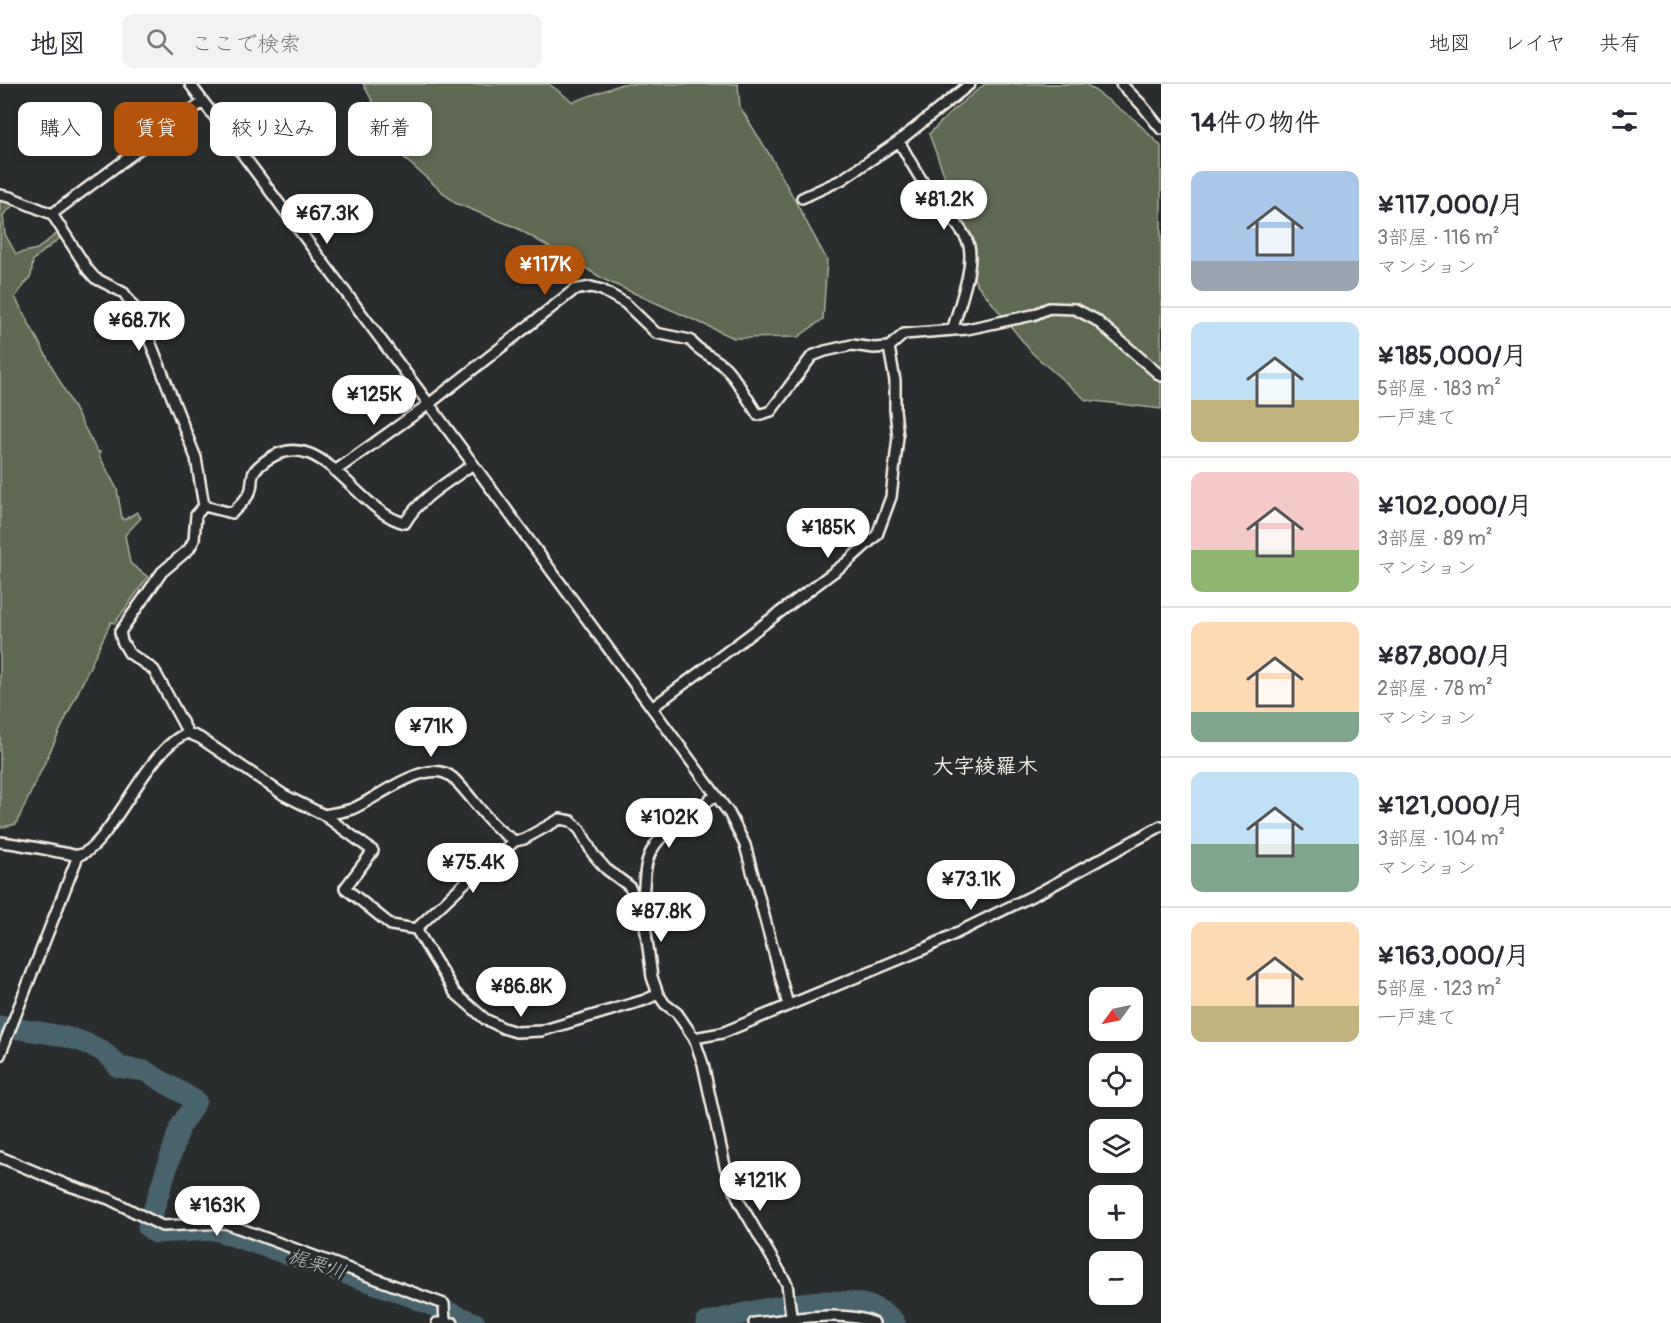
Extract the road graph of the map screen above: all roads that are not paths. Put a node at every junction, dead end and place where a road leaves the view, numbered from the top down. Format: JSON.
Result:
{"nodes":[{"id":1,"x":190,"y":84,"type":"edge"},
{"id":2,"x":970,"y":84,"type":"edge"},
{"id":3,"x":1121,"y":84,"type":"edge"},
{"id":4,"x":203,"y":102,"type":"junction"},
{"id":5,"x":1161,"y":129,"type":"edge"},
{"id":6,"x":899,"y":141,"type":"junction"},
{"id":7,"x":0,"y":195,"type":"edge"},
{"id":8,"x":802,"y":198,"type":"dead end"},
{"id":9,"x":52,"y":214,"type":"junction"},
{"id":10,"x":953,"y":328,"type":"junction"},
{"id":11,"x":889,"y":347,"type":"junction"},
{"id":12,"x":1161,"y":376,"type":"edge"},
{"id":13,"x":429,"y":404,"type":"junction"},
{"id":14,"x":473,"y":464,"type":"junction"},
{"id":15,"x":335,"y":471,"type":"junction"},
{"id":16,"x":204,"y":506,"type":"junction"},
{"id":17,"x":653,"y":708,"type":"junction"},
{"id":18,"x":188,"y":733,"type":"junction"},
{"id":19,"x":716,"y":795,"type":"junction"},
{"id":20,"x":324,"y":815,"type":"junction"},
{"id":21,"x":1161,"y":826,"type":"edge"},
{"id":22,"x":515,"y":841,"type":"junction"},
{"id":23,"x":0,"y":842,"type":"edge"},
{"id":24,"x":78,"y":856,"type":"junction"},
{"id":25,"x":637,"y":901,"type":"junction"},
{"id":26,"x":416,"y":929,"type":"junction"},
{"id":27,"x":658,"y":994,"type":"junction"},
{"id":28,"x":788,"y":1005,"type":"junction"},
{"id":29,"x":694,"y":1038,"type":"junction"},
{"id":30,"x":0,"y":1055,"type":"edge"},
{"id":31,"x":0,"y":1157,"type":"edge"},
{"id":32,"x":792,"y":1319,"type":"edge"},
{"id":33,"x":445,"y":1323,"type":"edge"},
{"id":34,"x":754,"y":1323,"type":"edge"},
{"id":35,"x":873,"y":1323,"type":"edge"}],
"edges":[{"from":1,"to":4,"type":"street"},
{"from":2,"to":6,"type":"street"},
{"from":3,"to":5,"type":"street"},
{"from":4,"to":9,"type":"street"},
{"from":4,"to":13,"type":"street"},
{"from":6,"to":8,"type":"street"},
{"from":6,"to":10,"type":"street"},
{"from":7,"to":9,"type":"street"},
{"from":9,"to":16,"type":"street"},
{"from":10,"to":11,"type":"street"},
{"from":10,"to":12,"type":"street"},
{"from":11,"to":13,"type":"street"},
{"from":11,"to":17,"type":"street"},
{"from":13,"to":14,"type":"street"},
{"from":13,"to":15,"type":"street"},
{"from":14,"to":15,"type":"street"},
{"from":14,"to":17,"type":"street"},
{"from":15,"to":16,"type":"street"},
{"from":16,"to":18,"type":"street"},
{"from":17,"to":19,"type":"street"},
{"from":18,"to":20,"type":"street"},
{"from":18,"to":24,"type":"street"},
{"from":19,"to":25,"type":"street"},
{"from":19,"to":28,"type":"street"},
{"from":20,"to":22,"type":"street"},
{"from":20,"to":26,"type":"street"},
{"from":21,"to":28,"type":"street"},
{"from":22,"to":25,"type":"street"},
{"from":22,"to":26,"type":"street"},
{"from":23,"to":24,"type":"street"},
{"from":24,"to":30,"type":"street"},
{"from":25,"to":27,"type":"street"},
{"from":26,"to":27,"type":"street"},
{"from":27,"to":29,"type":"street"},
{"from":28,"to":29,"type":"street"},
{"from":29,"to":32,"type":"street"},
{"from":31,"to":33,"type":"street"},
{"from":32,"to":34,"type":"street"},
{"from":32,"to":35,"type":"street"}]}
